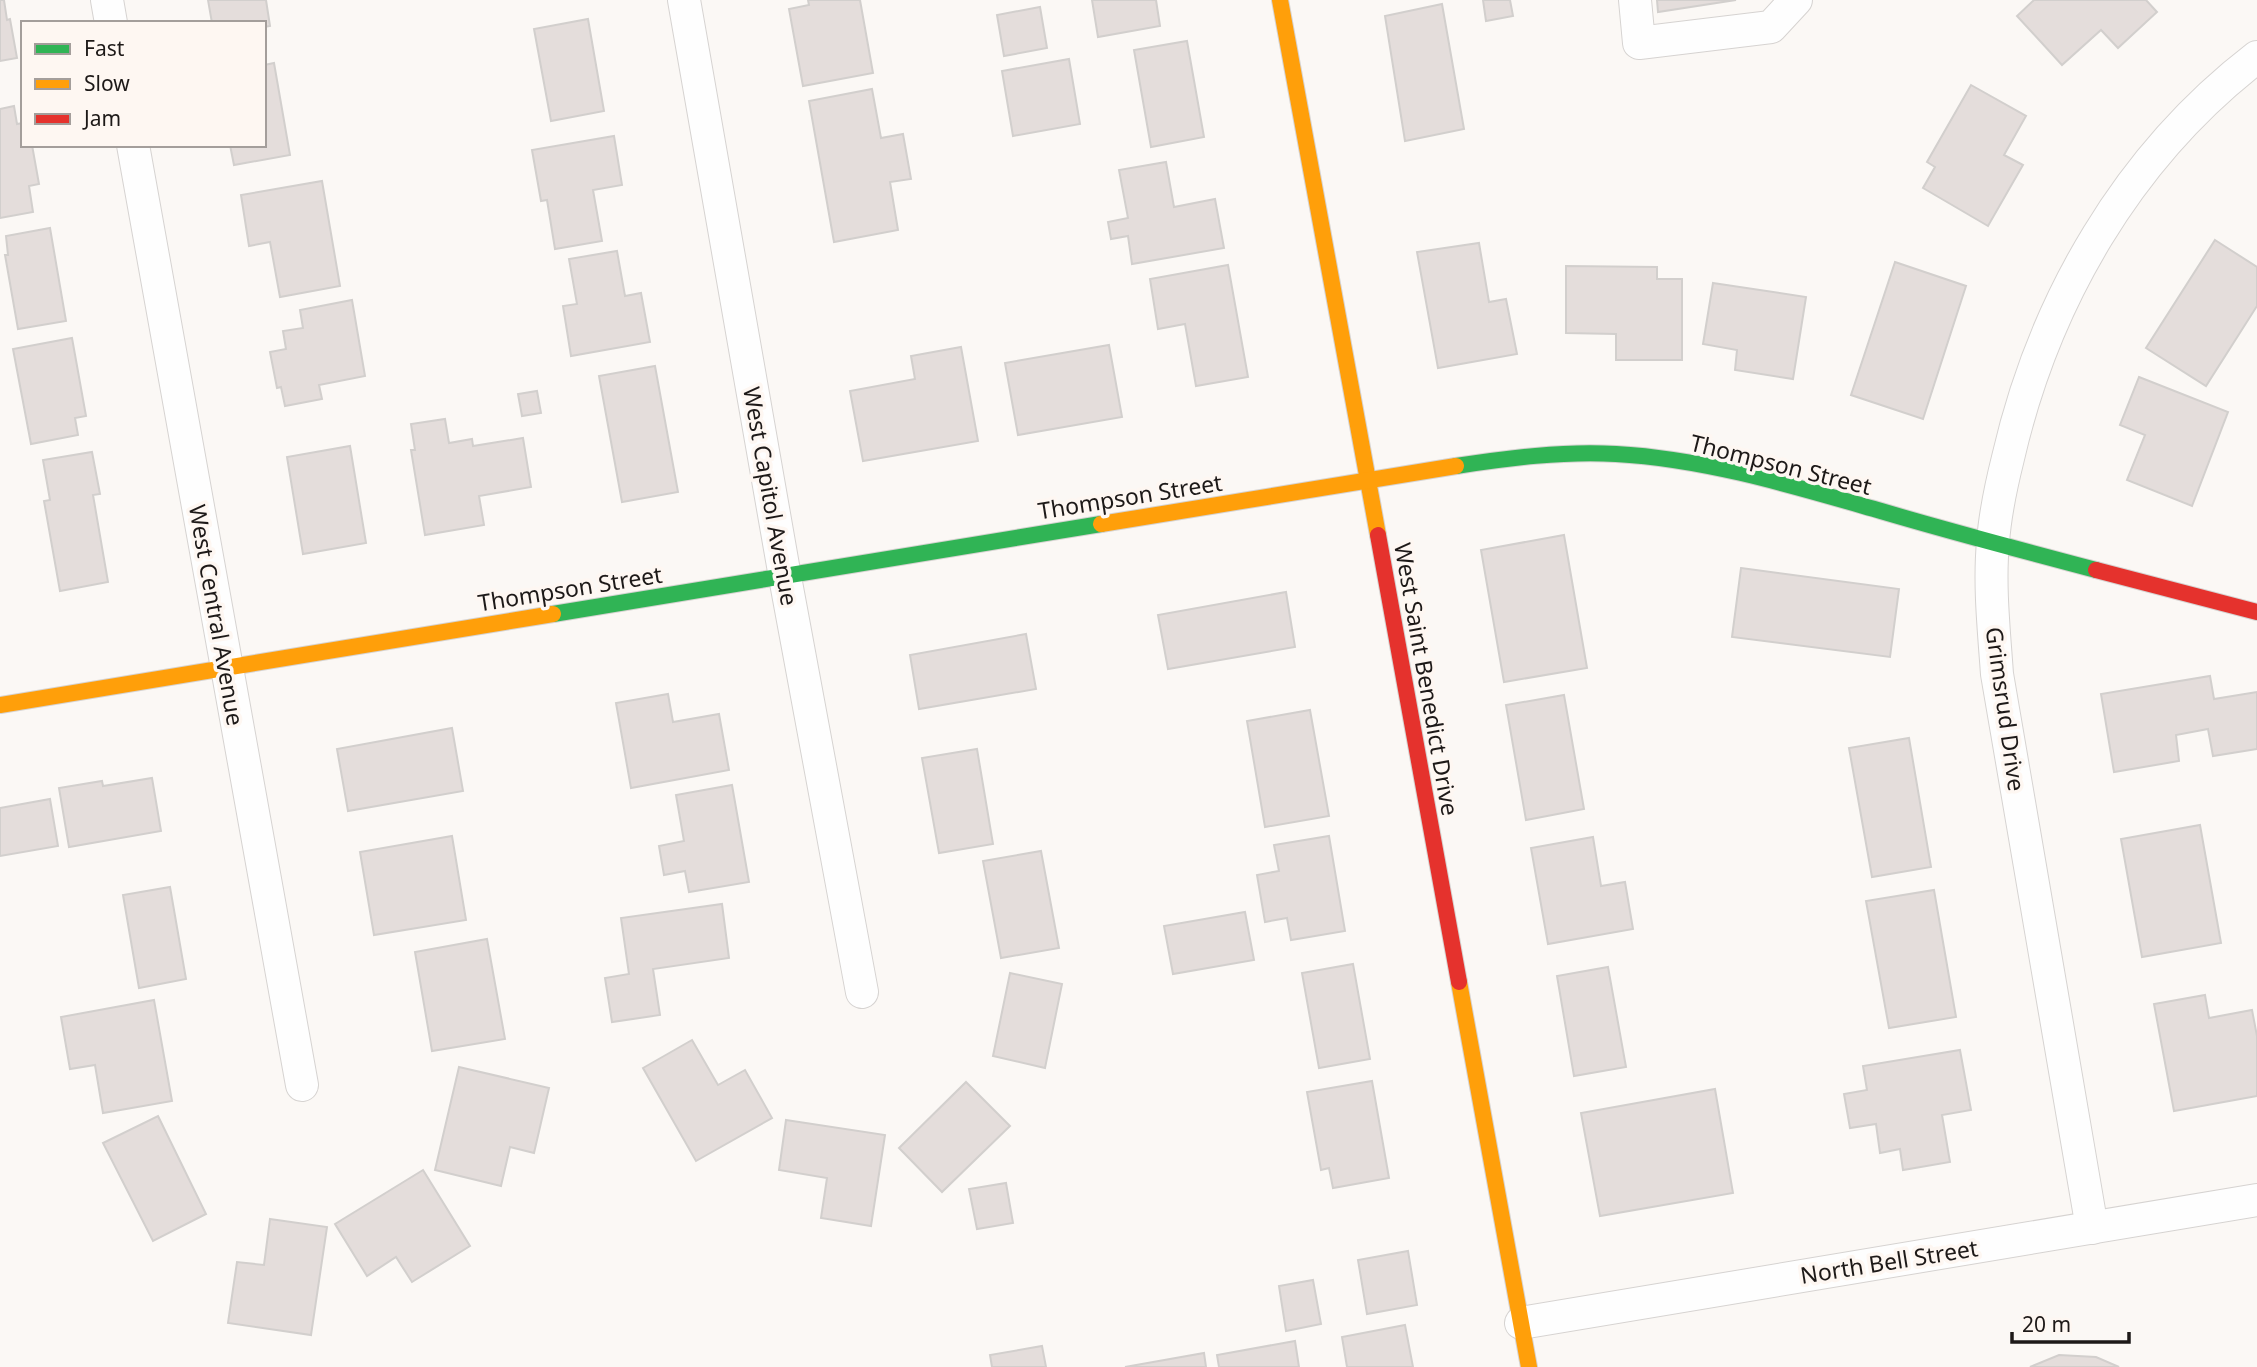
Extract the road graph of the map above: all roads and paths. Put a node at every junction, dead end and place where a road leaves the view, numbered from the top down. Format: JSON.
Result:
{"nodes":[{"id":1,"x":107,"y":0,"type":"edge"},
{"id":2,"x":684,"y":0,"type":"edge"},
{"id":3,"x":1280,"y":0,"type":"edge"},
{"id":4,"x":1635,"y":0,"type":"edge"},
{"id":5,"x":1796,"y":0,"type":"edge"},
{"id":6,"x":1770,"y":14,"type":"edge"},
{"id":7,"x":111,"y":21,"type":"edge"},
{"id":8,"x":2257,"y":57,"type":"edge"},
{"id":9,"x":133,"y":147,"type":"edge"},
{"id":10,"x":1367,"y":480,"type":"junction"},
{"id":11,"x":1992,"y":542,"type":"junction"},
{"id":12,"x":785,"y":577,"type":"junction"},
{"id":13,"x":2257,"y":611,"type":"edge"},
{"id":14,"x":226,"y":667,"type":"junction"},
{"id":15,"x":0,"y":705,"type":"edge"},
{"id":16,"x":862,"y":992,"type":"dead end"},
{"id":17,"x":302,"y":1085,"type":"dead end"},
{"id":18,"x":2257,"y":1200,"type":"edge"},
{"id":19,"x":2092,"y":1228,"type":"junction"},
{"id":20,"x":1521,"y":1322,"type":"junction"},
{"id":21,"x":1529,"y":1367,"type":"edge"}],
"edges":[{"from":1,"to":7,"type":"street"},
{"from":2,"to":12,"type":"street","name":"West Capitol Avenue"},
{"from":3,"to":10,"type":"street","name":"West Saint Benedict Drive"},
{"from":4,"to":6,"type":"street"},
{"from":5,"to":6,"type":"street"},
{"from":8,"to":11,"type":"street","name":"Grimsrud Drive"},
{"from":9,"to":14,"type":"street","name":"West Central Avenue"},
{"from":10,"to":11,"type":"street","name":"Thompson Street"},
{"from":10,"to":12,"type":"street","name":"Thompson Street"},
{"from":10,"to":20,"type":"street","name":"West Saint Benedict Drive"},
{"from":11,"to":13,"type":"street","name":"Thompson Street"},
{"from":11,"to":19,"type":"street","name":"Grimsrud Drive"},
{"from":12,"to":14,"type":"street","name":"Thompson Street"},
{"from":12,"to":16,"type":"street","name":"West Capitol Avenue"},
{"from":14,"to":15,"type":"street","name":"Thompson Street"},
{"from":14,"to":17,"type":"street","name":"West Central Avenue"},
{"from":18,"to":19,"type":"street","name":"North Bell Street"},
{"from":19,"to":20,"type":"street","name":"North Bell Street"},
{"from":20,"to":21,"type":"street","name":"West Saint Benedict Drive"}]}
